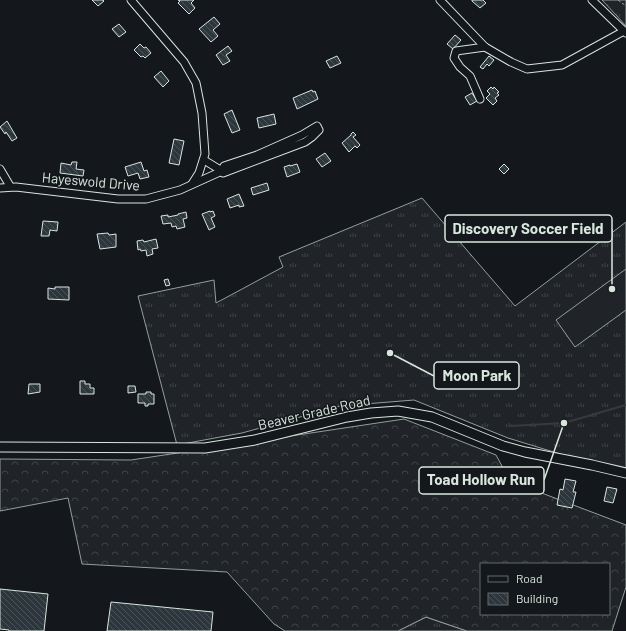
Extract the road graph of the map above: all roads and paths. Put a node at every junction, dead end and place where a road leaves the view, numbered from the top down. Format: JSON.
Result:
{"nodes":[{"id":1,"x":131,"y":0,"type":"edge"},
{"id":2,"x":440,"y":0,"type":"edge"},
{"id":3,"x":592,"y":0,"type":"edge"},
{"id":4,"x":618,"y":0,"type":"edge"},
{"id":5,"x":626,"y":6,"type":"edge"},
{"id":6,"x":625,"y":32,"type":"edge"},
{"id":7,"x":485,"y":47,"type":"junction"},
{"id":8,"x":480,"y":99,"type":"dead end"},
{"id":9,"x":204,"y":160,"type":"junction"},
{"id":10,"x":0,"y":169,"type":"edge"},
{"id":11,"x":222,"y":171,"type":"junction"},
{"id":12,"x":190,"y":185,"type":"junction"},
{"id":13,"x":10,"y":186,"type":"junction"},
{"id":14,"x":0,"y":188,"type":"edge"},
{"id":15,"x":0,"y":447,"type":"edge"},
{"id":16,"x":626,"y":473,"type":"edge"}],
"edges":[{"from":1,"to":9,"type":"street"},
{"from":2,"to":7,"type":"street"},
{"from":3,"to":6,"type":"street"},
{"from":4,"to":5,"type":"path"},
{"from":6,"to":7,"type":"street"},
{"from":7,"to":8,"type":"street"},
{"from":9,"to":11,"type":"street"},
{"from":9,"to":12,"type":"street"},
{"from":10,"to":13,"type":"street"},
{"from":11,"to":11,"type":"street","name":"Hayeswold Drive"},
{"from":11,"to":12,"type":"street","name":"Hayeswold Drive"},
{"from":12,"to":13,"type":"street","name":"Hayeswold Drive"},
{"from":13,"to":14,"type":"street","name":"Hayeswold Drive"},
{"from":15,"to":16,"type":"main road","name":"Beaver Grade Road"}]}
